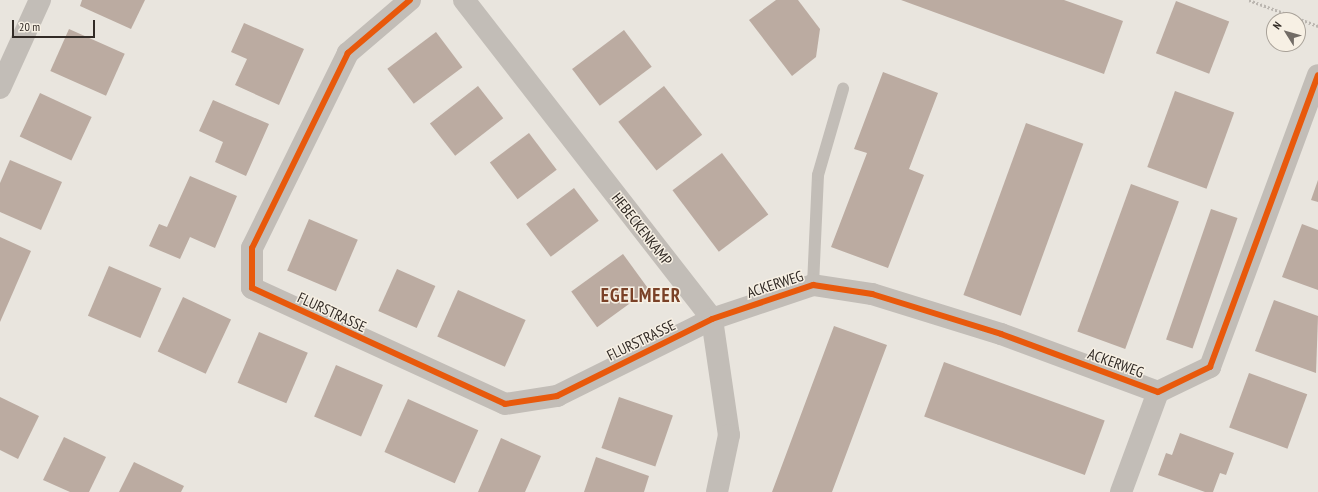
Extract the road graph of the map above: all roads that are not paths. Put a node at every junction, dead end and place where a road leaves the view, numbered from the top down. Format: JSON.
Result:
{"nodes":[{"id":1,"x":40,"y":0,"type":"edge"},
{"id":2,"x":410,"y":0,"type":"edge"},
{"id":3,"x":464,"y":0,"type":"edge"},
{"id":4,"x":1318,"y":75,"type":"edge"},
{"id":5,"x":0,"y":88,"type":"edge"},
{"id":6,"x":843,"y":89,"type":"dead end"},
{"id":7,"x":813,"y":285,"type":"junction"},
{"id":8,"x":712,"y":319,"type":"junction"},
{"id":9,"x":1158,"y":392,"type":"junction"},
{"id":10,"x":717,"y":492,"type":"edge"},
{"id":11,"x":1121,"y":492,"type":"edge"}],
"edges":[{"from":1,"to":5,"type":"street"},
{"from":2,"to":8,"type":"street","name":"FLURSTRASSE"},
{"from":3,"to":8,"type":"street","name":"HEBECKENKAMP"},
{"from":4,"to":9,"type":"street","name":"ACKERWEG"},
{"from":6,"to":7,"type":"lane"},
{"from":7,"to":8,"type":"street","name":"ACKERWEG"},
{"from":7,"to":9,"type":"street","name":"ACKERWEG"},
{"from":8,"to":10,"type":"street","name":"HEBECKENKAMP"},
{"from":9,"to":11,"type":"street","name":"ACKERWEG"}]}
